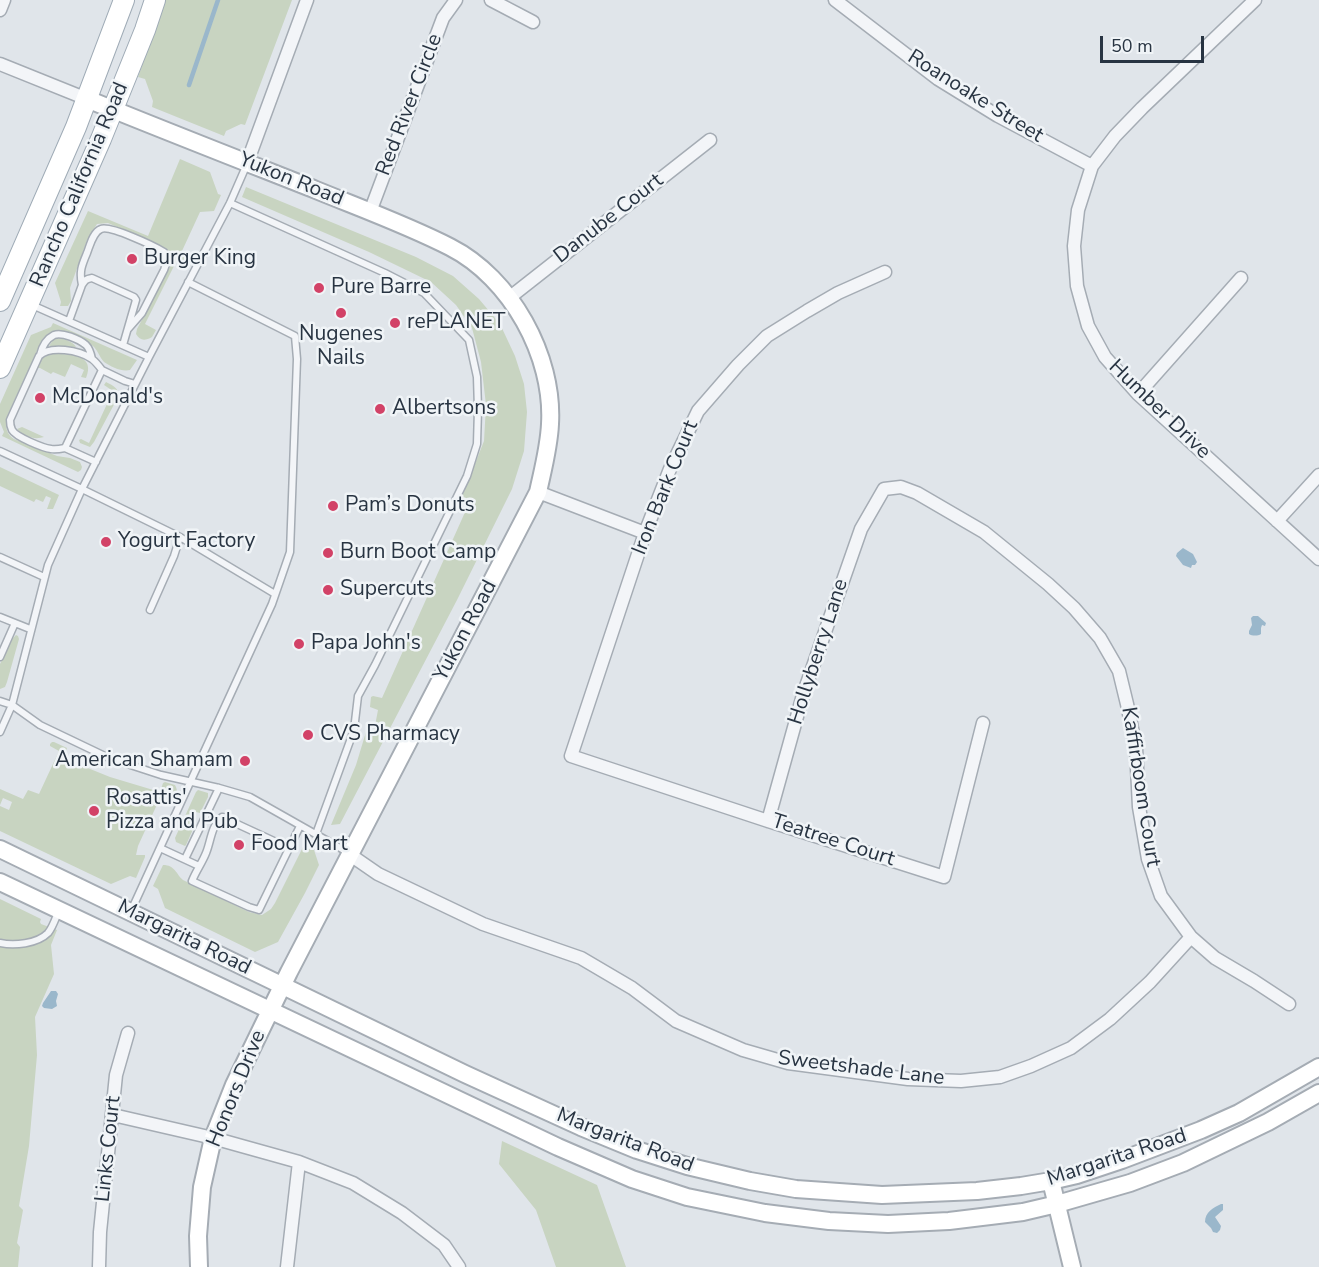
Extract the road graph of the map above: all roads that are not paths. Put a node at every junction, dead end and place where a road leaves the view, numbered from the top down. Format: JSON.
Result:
{"nodes":[{"id":1,"x":4,"y":0,"type":"edge"},
{"id":2,"x":124,"y":0,"type":"edge"},
{"id":3,"x":155,"y":0,"type":"edge"},
{"id":4,"x":307,"y":0,"type":"edge"},
{"id":5,"x":456,"y":0,"type":"edge"},
{"id":6,"x":491,"y":0,"type":"edge"},
{"id":7,"x":835,"y":0,"type":"edge"},
{"id":8,"x":1255,"y":0,"type":"edge"},
{"id":9,"x":0,"y":10,"type":"edge"},
{"id":10,"x":533,"y":22,"type":"dead end"},
{"id":11,"x":0,"y":64,"type":"edge"},
{"id":12,"x":87,"y":99,"type":"junction"},
{"id":13,"x":113,"y":110,"type":"junction"},
{"id":14,"x":710,"y":140,"type":"dead end"},
{"id":15,"x":248,"y":163,"type":"junction"},
{"id":16,"x":1092,"y":166,"type":"junction"},
{"id":17,"x":230,"y":203,"type":"junction"},
{"id":18,"x":370,"y":212,"type":"junction"},
{"id":19,"x":885,"y":272,"type":"dead end"},
{"id":20,"x":1241,"y":278,"type":"dead end"},
{"id":21,"x":188,"y":282,"type":"junction"},
{"id":22,"x":82,"y":285,"type":"junction"},
{"id":23,"x":509,"y":298,"type":"junction"},
{"id":24,"x":0,"y":300,"type":"edge"},
{"id":25,"x":29,"y":303,"type":"junction"},
{"id":26,"x":69,"y":321,"type":"junction"},
{"id":27,"x":128,"y":329,"type":"junction"},
{"id":28,"x":123,"y":345,"type":"junction"},
{"id":29,"x":39,"y":356,"type":"junction"},
{"id":30,"x":149,"y":357,"type":"junction"},
{"id":31,"x":92,"y":359,"type":"junction"},
{"id":32,"x":0,"y":368,"type":"edge"},
{"id":33,"x":102,"y":370,"type":"junction"},
{"id":34,"x":135,"y":384,"type":"junction"},
{"id":35,"x":1138,"y":394,"type":"junction"},
{"id":36,"x":65,"y":448,"type":"junction"},
{"id":37,"x":0,"y":451,"type":"edge"},
{"id":38,"x":96,"y":462,"type":"junction"},
{"id":39,"x":1319,"y":475,"type":"edge"},
{"id":40,"x":82,"y":489,"type":"junction"},
{"id":41,"x":884,"y":489,"type":"joint"},
{"id":42,"x":538,"y":492,"type":"junction"},
{"id":43,"x":1277,"y":521,"type":"junction"},
{"id":44,"x":645,"y":533,"type":"junction"},
{"id":45,"x":180,"y":537,"type":"junction"},
{"id":46,"x":0,"y":557,"type":"edge"},
{"id":47,"x":1319,"y":559,"type":"edge"},
{"id":48,"x":44,"y":577,"type":"junction"},
{"id":49,"x":275,"y":594,"type":"junction"},
{"id":50,"x":150,"y":610,"type":"dead end"},
{"id":51,"x":0,"y":616,"type":"edge"},
{"id":52,"x":15,"y":623,"type":"junction"},
{"id":53,"x":30,"y":629,"type":"junction"},
{"id":54,"x":0,"y":657,"type":"edge"},
{"id":55,"x":0,"y":701,"type":"edge"},
{"id":56,"x":12,"y":705,"type":"junction"},
{"id":57,"x":983,"y":723,"type":"dead end"},
{"id":58,"x":0,"y":732,"type":"edge"},
{"id":59,"x":571,"y":756,"type":"joint"},
{"id":60,"x":191,"y":782,"type":"junction"},
{"id":61,"x":219,"y":788,"type":"junction"},
{"id":62,"x":768,"y":821,"type":"junction"},
{"id":63,"x":300,"y":826,"type":"junction"},
{"id":64,"x":316,"y":834,"type":"junction"},
{"id":65,"x":160,"y":848,"type":"junction"},
{"id":66,"x":289,"y":848,"type":"junction"},
{"id":67,"x":0,"y":849,"type":"edge"},
{"id":68,"x":350,"y":854,"type":"junction"},
{"id":69,"x":185,"y":859,"type":"junction"},
{"id":70,"x":199,"y":866,"type":"junction"},
{"id":71,"x":0,"y":882,"type":"edge"},
{"id":72,"x":59,"y":910,"type":"junction"},
{"id":73,"x":131,"y":912,"type":"junction"},
{"id":74,"x":1191,"y":937,"type":"junction"},
{"id":75,"x":0,"y":943,"type":"edge"},
{"id":76,"x":282,"y":985,"type":"junction"},
{"id":77,"x":1289,"y":1004,"type":"dead end"},
{"id":78,"x":270,"y":1010,"type":"junction"},
{"id":79,"x":128,"y":1033,"type":"dead end"},
{"id":80,"x":1319,"y":1067,"type":"edge"},
{"id":81,"x":1319,"y":1093,"type":"edge"},
{"id":82,"x":113,"y":1115,"type":"junction"},
{"id":83,"x":213,"y":1138,"type":"junction"},
{"id":84,"x":299,"y":1162,"type":"junction"},
{"id":85,"x":1050,"y":1181,"type":"junction"},
{"id":86,"x":1057,"y":1204,"type":"junction"},
{"id":87,"x":99,"y":1267,"type":"edge"},
{"id":88,"x":199,"y":1267,"type":"edge"},
{"id":89,"x":287,"y":1267,"type":"edge"},
{"id":90,"x":459,"y":1267,"type":"edge"},
{"id":91,"x":1072,"y":1267,"type":"edge"}],
"edges":[{"from":1,"to":9,"type":"street"},
{"from":2,"to":12,"type":"main road","name":"Rancho California Road"},
{"from":3,"to":13,"type":"main road","name":"Rancho California Road"},
{"from":4,"to":15,"type":"street"},
{"from":5,"to":18,"type":"street","name":"Red River Circle"},
{"from":6,"to":10,"type":"street"},
{"from":7,"to":16,"type":"street","name":"Roanoake Street"},
{"from":8,"to":16,"type":"street","name":"Humber Drive"},
{"from":11,"to":12,"type":"street"},
{"from":12,"to":13,"type":"main road","name":"Yukon Road"},
{"from":12,"to":24,"type":"main road","name":"Rancho California Road"},
{"from":13,"to":15,"type":"main road","name":"Yukon Road"},
{"from":13,"to":25,"type":"main road","name":"Rancho California Road"},
{"from":14,"to":23,"type":"street","name":"Danube Court"},
{"from":15,"to":17,"type":"lane"},
{"from":15,"to":18,"type":"main road","name":"Yukon Road"},
{"from":16,"to":35,"type":"street","name":"Humber Drive"},
{"from":17,"to":21,"type":"lane"},
{"from":17,"to":64,"type":"lane"},
{"from":18,"to":23,"type":"main road","name":"Yukon Road"},
{"from":19,"to":44,"type":"street","name":"Iron Bark Court"},
{"from":20,"to":35,"type":"street"},
{"from":21,"to":30,"type":"lane"},
{"from":21,"to":49,"type":"lane"},
{"from":22,"to":26,"type":"lane"},
{"from":22,"to":27,"type":"lane"},
{"from":22,"to":27,"type":"lane"},
{"from":23,"to":42,"type":"main road","name":"Yukon Road"},
{"from":25,"to":26,"type":"lane"},
{"from":25,"to":32,"type":"main road","name":"Rancho California Road"},
{"from":26,"to":28,"type":"lane"},
{"from":27,"to":28,"type":"lane"},
{"from":28,"to":30,"type":"lane"},
{"from":29,"to":31,"type":"lane"},
{"from":29,"to":31,"type":"lane"},
{"from":29,"to":36,"type":"lane"},
{"from":30,"to":34,"type":"lane"},
{"from":31,"to":33,"type":"lane"},
{"from":33,"to":34,"type":"lane"},
{"from":33,"to":36,"type":"lane"},
{"from":34,"to":38,"type":"lane"},
{"from":35,"to":43,"type":"street","name":"Humber Drive"},
{"from":36,"to":38,"type":"lane"},
{"from":37,"to":40,"type":"lane"},
{"from":38,"to":40,"type":"lane"},
{"from":39,"to":43,"type":"street"},
{"from":40,"to":45,"type":"lane"},
{"from":40,"to":48,"type":"lane"},
{"from":41,"to":62,"type":"street","name":"Hollyberry Lane"},
{"from":41,"to":74,"type":"street","name":"Kaffirboom Court"},
{"from":42,"to":44,"type":"street"},
{"from":42,"to":68,"type":"main road","name":"Yukon Road"},
{"from":43,"to":47,"type":"street","name":"Humber Drive"},
{"from":44,"to":59,"type":"street","name":"Iron Bark Court"},
{"from":45,"to":49,"type":"lane"},
{"from":45,"to":50,"type":"lane"},
{"from":46,"to":48,"type":"lane"},
{"from":48,"to":53,"type":"lane"},
{"from":49,"to":60,"type":"lane"},
{"from":51,"to":52,"type":"lane"},
{"from":52,"to":53,"type":"lane"},
{"from":52,"to":54,"type":"lane"},
{"from":53,"to":56,"type":"lane"},
{"from":55,"to":56,"type":"lane"},
{"from":56,"to":58,"type":"lane"},
{"from":56,"to":60,"type":"lane"},
{"from":57,"to":62,"type":"street","name":"Teatree Court"},
{"from":59,"to":62,"type":"street","name":"Teatree Court"},
{"from":60,"to":61,"type":"lane"},
{"from":60,"to":65,"type":"lane"},
{"from":61,"to":63,"type":"lane"},
{"from":61,"to":69,"type":"lane"},
{"from":63,"to":64,"type":"lane"},
{"from":63,"to":66,"type":"lane"},
{"from":64,"to":68,"type":"lane"},
{"from":65,"to":69,"type":"lane"},
{"from":65,"to":73,"type":"lane"},
{"from":66,"to":70,"type":"lane"},
{"from":66,"to":70,"type":"lane"},
{"from":67,"to":73,"type":"main road","name":"Margarita Road"},
{"from":68,"to":74,"type":"street","name":"Sweetshade Lane"},
{"from":68,"to":76,"type":"main road","name":"Yukon Road"},
{"from":69,"to":70,"type":"lane"},
{"from":71,"to":72,"type":"main road","name":"Margarita Road"},
{"from":72,"to":75,"type":"lane"},
{"from":72,"to":78,"type":"main road","name":"Margarita Road"},
{"from":73,"to":76,"type":"main road","name":"Margarita Road"},
{"from":74,"to":77,"type":"street","name":"Kaffirboom Court"},
{"from":76,"to":78,"type":"main road","name":"Honors Drive"},
{"from":76,"to":85,"type":"main road","name":"Margarita Road"},
{"from":78,"to":83,"type":"main road","name":"Honors Drive"},
{"from":78,"to":86,"type":"main road","name":"Margarita Road"},
{"from":79,"to":82,"type":"street","name":"Links Court"},
{"from":80,"to":85,"type":"main road","name":"Margarita Road"},
{"from":81,"to":86,"type":"main road","name":"Margarita Road"},
{"from":82,"to":83,"type":"street"},
{"from":82,"to":87,"type":"street","name":"Links Court"},
{"from":83,"to":84,"type":"street"},
{"from":83,"to":88,"type":"main road","name":"Honors Drive"},
{"from":84,"to":89,"type":"street"},
{"from":84,"to":90,"type":"street"},
{"from":85,"to":86,"type":"main road"},
{"from":86,"to":91,"type":"main road"}]}
